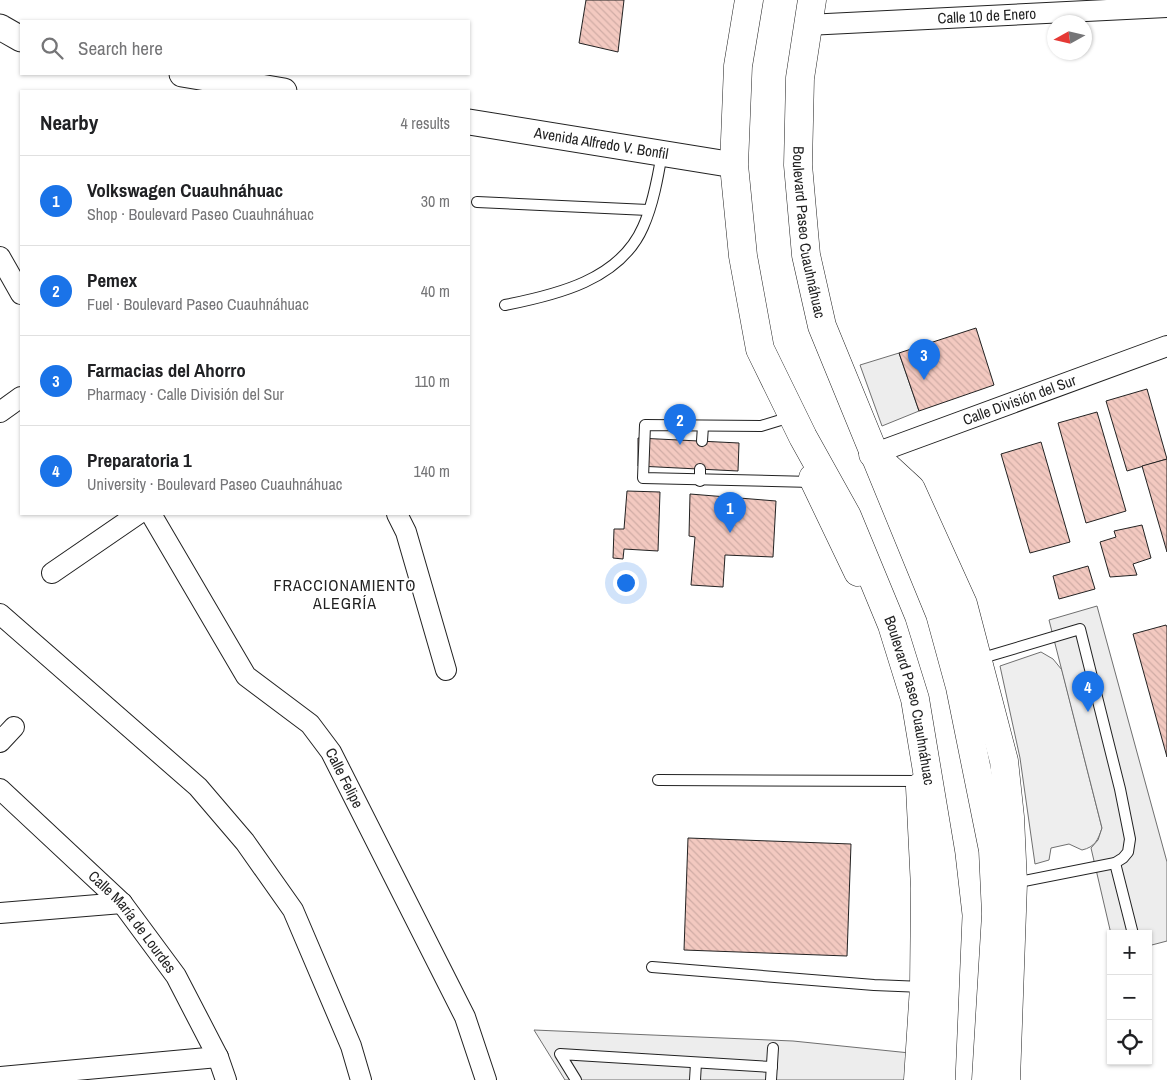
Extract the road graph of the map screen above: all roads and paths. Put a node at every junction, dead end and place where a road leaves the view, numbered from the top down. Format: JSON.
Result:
{"nodes":[{"id":1,"x":749,"y":0,"type":"edge"},
{"id":2,"x":1167,"y":7,"type":"edge"},
{"id":3,"x":809,"y":13,"type":"edge"},
{"id":4,"x":0,"y":27,"type":"edge"},
{"id":5,"x":20,"y":38,"type":"edge"},
{"id":6,"x":196,"y":81,"type":"edge"},
{"id":7,"x":275,"y":90,"type":"edge"},
{"id":8,"x":470,"y":122,"type":"edge"},
{"id":9,"x":662,"y":153,"type":"junction"},
{"id":10,"x":734,"y":165,"type":"junction"},
{"id":11,"x":477,"y":202,"type":"dead end"},
{"id":12,"x":648,"y":210,"type":"junction"},
{"id":13,"x":0,"y":256,"type":"edge"},
{"id":14,"x":20,"y":292,"type":"edge"},
{"id":15,"x":506,"y":305,"type":"dead end"},
{"id":16,"x":1167,"y":346,"type":"edge"},
{"id":17,"x":760,"y":349,"type":"junction"},
{"id":18,"x":20,"y":398,"type":"edge"},
{"id":19,"x":0,"y":412,"type":"edge"},
{"id":20,"x":784,"y":419,"type":"junction"},
{"id":21,"x":703,"y":426,"type":"junction"},
{"id":22,"x":702,"y":441,"type":"dead end"},
{"id":23,"x":873,"y":454,"type":"junction"},
{"id":24,"x":700,"y":469,"type":"dead end"},
{"id":25,"x":700,"y":481,"type":"junction"},
{"id":26,"x":815,"y":482,"type":"junction"},
{"id":27,"x":137,"y":515,"type":"edge"},
{"id":28,"x":152,"y":515,"type":"edge"},
{"id":29,"x":398,"y":515,"type":"edge"},
{"id":30,"x":52,"y":572,"type":"dead end"},
{"id":31,"x":0,"y":614,"type":"edge"},
{"id":32,"x":979,"y":660,"type":"junction"},
{"id":33,"x":446,"y":670,"type":"dead end"},
{"id":34,"x":14,"y":727,"type":"dead end"},
{"id":35,"x":0,"y":742,"type":"edge"},
{"id":36,"x":658,"y":780,"type":"dead end"},
{"id":37,"x":920,"y":781,"type":"junction"},
{"id":38,"x":0,"y":789,"type":"edge"},
{"id":39,"x":1115,"y":863,"type":"junction"},
{"id":40,"x":1013,"y":884,"type":"junction"},
{"id":41,"x":122,"y":903,"type":"junction"},
{"id":42,"x":0,"y":914,"type":"edge"},
{"id":43,"x":1132,"y":930,"type":"edge"},
{"id":44,"x":652,"y":967,"type":"dead end"},
{"id":45,"x":924,"y":986,"type":"junction"},
{"id":46,"x":773,"y":1048,"type":"dead end"},
{"id":47,"x":218,"y":1057,"type":"junction"},
{"id":48,"x":696,"y":1062,"type":"junction"},
{"id":49,"x":772,"y":1067,"type":"junction"},
{"id":50,"x":0,"y":1077,"type":"edge"},
{"id":51,"x":226,"y":1080,"type":"edge"},
{"id":52,"x":361,"y":1080,"type":"edge"},
{"id":53,"x":486,"y":1080,"type":"edge"},
{"id":54,"x":576,"y":1080,"type":"edge"},
{"id":55,"x":695,"y":1080,"type":"edge"},
{"id":56,"x":770,"y":1080,"type":"edge"},
{"id":57,"x":918,"y":1080,"type":"edge"},
{"id":58,"x":941,"y":1080,"type":"edge"},
{"id":59,"x":986,"y":1080,"type":"edge"},
{"id":60,"x":1006,"y":1080,"type":"edge"}],
"edges":[{"from":1,"to":10,"type":"main road","name":"Boulevard Paseo Cuauhnáhuac"},
{"from":2,"to":3,"type":"street","name":"Calle 10 de Enero"},
{"from":3,"to":23,"type":"main road","name":"Boulevard Paseo Cuauhnáhuac"},
{"from":4,"to":5,"type":"street"},
{"from":6,"to":7,"type":"street"},
{"from":8,"to":9,"type":"street","name":"Avenida Alfredo V. Bonfil"},
{"from":9,"to":10,"type":"street","name":"Avenida Alfredo V. Bonfil"},
{"from":9,"to":12,"type":"lane"},
{"from":10,"to":17,"type":"main road","name":"Boulevard Paseo Cuauhnáhuac"},
{"from":11,"to":12,"type":"lane"},
{"from":12,"to":15,"type":"lane"},
{"from":13,"to":14,"type":"street"},
{"from":16,"to":23,"type":"street","name":"Calle División del Sur"},
{"from":17,"to":20,"type":"main road","name":"Boulevard Paseo Cuauhnáhuac"},
{"from":17,"to":58,"type":"main road","name":"Boulevard Paseo Cuauhnáhuac"},
{"from":18,"to":19,"type":"street"},
{"from":20,"to":21,"type":"lane"},
{"from":20,"to":26,"type":"main road","name":"Boulevard Paseo Cuauhnáhuac"},
{"from":21,"to":22,"type":"lane"},
{"from":21,"to":25,"type":"lane"},
{"from":23,"to":32,"type":"main road","name":"Boulevard Paseo Cuauhnáhuac"},
{"from":23,"to":59,"type":"main road","name":"Boulevard Paseo Cuauhnáhuac"},
{"from":24,"to":25,"type":"lane"},
{"from":25,"to":26,"type":"lane"},
{"from":26,"to":37,"type":"main road","name":"Boulevard Paseo Cuauhnáhuac"},
{"from":27,"to":30,"type":"street"},
{"from":28,"to":53,"type":"street","name":"Calle Felipe"},
{"from":29,"to":33,"type":"street"},
{"from":31,"to":52,"type":"street"},
{"from":32,"to":39,"type":"lane"},
{"from":32,"to":40,"type":"main road","name":"Boulevard Paseo Cuauhnáhuac"},
{"from":34,"to":35,"type":"street"},
{"from":36,"to":37,"type":"lane"},
{"from":37,"to":45,"type":"main road","name":"Boulevard Paseo Cuauhnáhuac"},
{"from":38,"to":41,"type":"street","name":"Calle María de Lourdes"},
{"from":39,"to":40,"type":"lane"},
{"from":39,"to":43,"type":"lane"},
{"from":40,"to":60,"type":"main road","name":"Boulevard Paseo Cuauhnáhuac"},
{"from":41,"to":42,"type":"street"},
{"from":41,"to":47,"type":"street","name":"Calle María de Lourdes"},
{"from":44,"to":45,"type":"lane"},
{"from":45,"to":57,"type":"main road","name":"Boulevard Paseo Cuauhnáhuac"},
{"from":46,"to":49,"type":"lane"},
{"from":47,"to":50,"type":"street"},
{"from":47,"to":51,"type":"street","name":"Calle María de Lourdes"},
{"from":48,"to":49,"type":"lane"},
{"from":48,"to":54,"type":"lane"},
{"from":48,"to":55,"type":"lane"},
{"from":49,"to":56,"type":"lane"}]}
